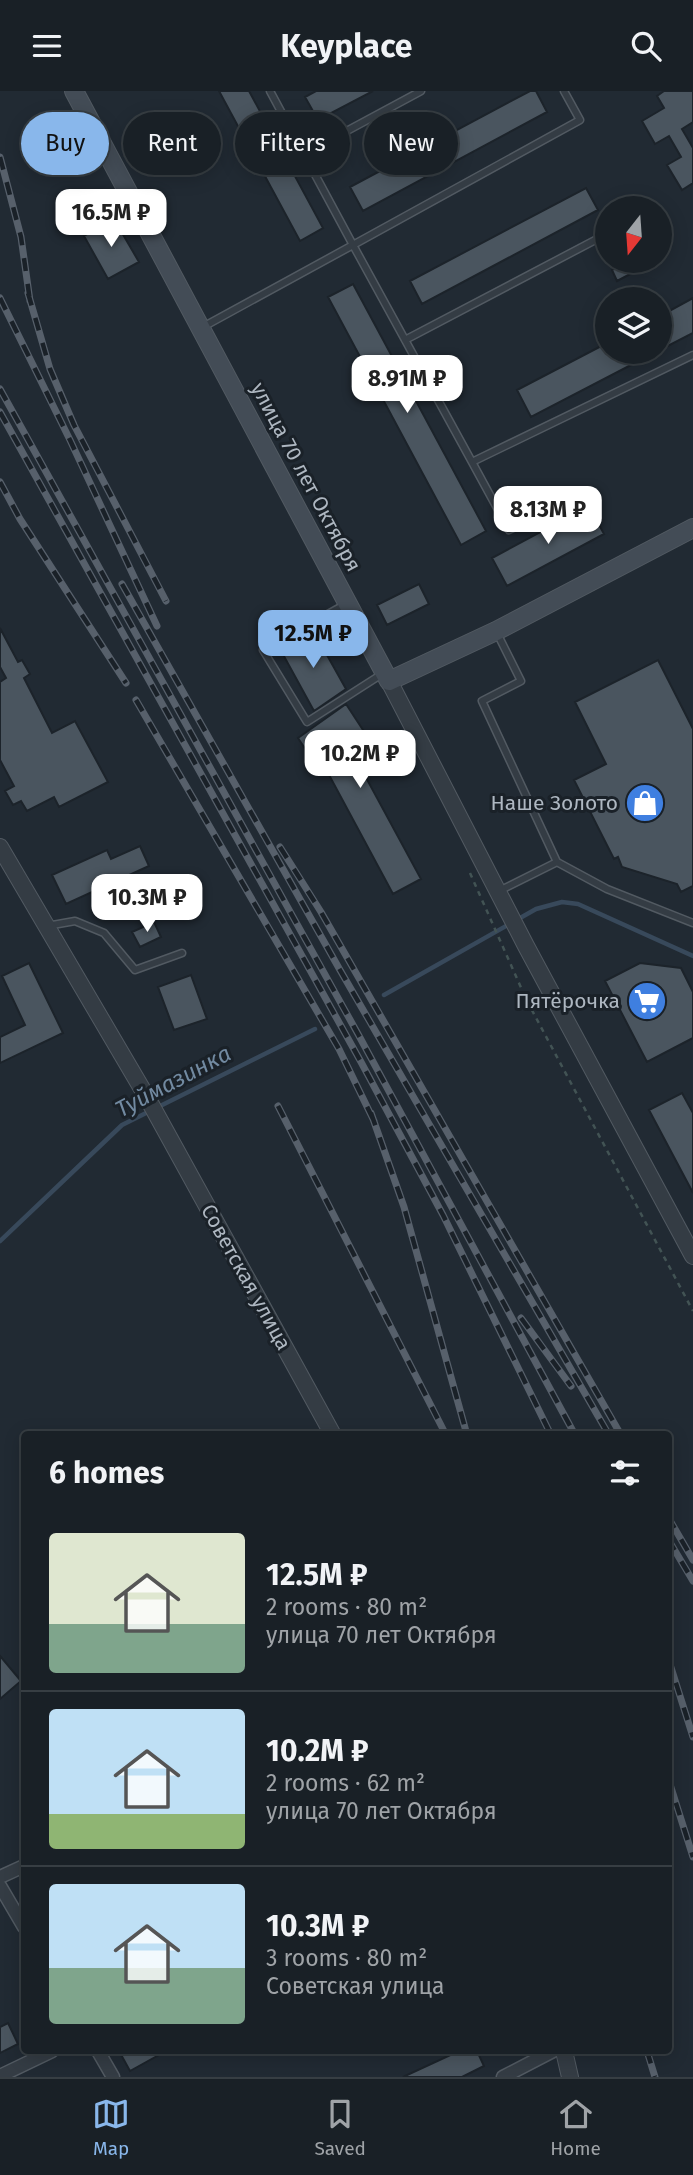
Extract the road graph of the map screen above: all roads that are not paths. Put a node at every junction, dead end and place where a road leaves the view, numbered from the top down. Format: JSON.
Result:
{"nodes":[{"id":1,"x":74,"y":91,"type":"edge"},
{"id":2,"x":270,"y":91,"type":"edge"},
{"id":3,"x":421,"y":91,"type":"edge"},
{"id":4,"x":564,"y":91,"type":"edge"},
{"id":5,"x":281,"y":112,"type":"edge"},
{"id":6,"x":350,"y":129,"type":"edge"},
{"id":7,"x":315,"y":175,"type":"edge"},
{"id":8,"x":595,"y":240,"type":"edge"},
{"id":9,"x":353,"y":245,"type":"junction"},
{"id":10,"x":200,"y":328,"type":"junction"},
{"id":11,"x":405,"y":340,"type":"junction"},
{"id":12,"x":693,"y":355,"type":"edge"},
{"id":13,"x":472,"y":462,"type":"junction"},
{"id":14,"x":566,"y":503,"type":"dead end"},
{"id":15,"x":693,"y":528,"type":"edge"},
{"id":16,"x":347,"y":603,"type":"junction"},
{"id":17,"x":496,"y":631,"type":"junction"},
{"id":18,"x":387,"y":677,"type":"junction"},
{"id":19,"x":0,"y":847,"type":"edge"},
{"id":20,"x":557,"y":862,"type":"junction"},
{"id":21,"x":498,"y":891,"type":"junction"},
{"id":22,"x":693,"y":923,"type":"edge"},
{"id":23,"x":45,"y":926,"type":"junction"},
{"id":24,"x":182,"y":953,"type":"dead end"},
{"id":25,"x":691,"y":1247,"type":"edge"},
{"id":26,"x":331,"y":1431,"type":"edge"},
{"id":27,"x":21,"y":1867,"type":"edge"},
{"id":28,"x":0,"y":1877,"type":"edge"},
{"id":29,"x":0,"y":1886,"type":"edge"},
{"id":30,"x":21,"y":1922,"type":"edge"},
{"id":31,"x":46,"y":2054,"type":"edge"},
{"id":32,"x":100,"y":2054,"type":"edge"},
{"id":33,"x":547,"y":2054,"type":"edge"},
{"id":34,"x":565,"y":2054,"type":"edge"},
{"id":35,"x":0,"y":2076,"type":"edge"},
{"id":36,"x":113,"y":2077,"type":"edge"},
{"id":37,"x":503,"y":2077,"type":"edge"},
{"id":38,"x":570,"y":2077,"type":"edge"}],
"edges":[{"from":1,"to":10,"type":"main road","name":"улица 70 лет Октября"},
{"from":2,"to":5,"type":"lane"},
{"from":3,"to":6,"type":"lane"},
{"from":4,"to":9,"type":"lane"},
{"from":7,"to":9,"type":"lane"},
{"from":8,"to":11,"type":"lane"},
{"from":9,"to":10,"type":"lane"},
{"from":9,"to":11,"type":"lane"},
{"from":10,"to":16,"type":"main road","name":"улица 70 лет Октября"},
{"from":11,"to":13,"type":"lane"},
{"from":12,"to":13,"type":"lane"},
{"from":13,"to":14,"type":"lane"},
{"from":15,"to":17,"type":"main road"},
{"from":16,"to":18,"type":"main road","name":"улица 70 лет Октября"},
{"from":16,"to":18,"type":"lane"},
{"from":17,"to":18,"type":"main road"},
{"from":17,"to":20,"type":"lane"},
{"from":18,"to":21,"type":"street","name":"улица 70 лет Октября"},
{"from":19,"to":23,"type":"street"},
{"from":20,"to":21,"type":"lane"},
{"from":20,"to":22,"type":"lane"},
{"from":21,"to":25,"type":"street","name":"улица 70 лет Октября"},
{"from":23,"to":24,"type":"lane"},
{"from":23,"to":26,"type":"street","name":"Советская улица"},
{"from":27,"to":28,"type":"street"},
{"from":29,"to":30,"type":"street"},
{"from":31,"to":35,"type":"street"},
{"from":32,"to":36,"type":"street"},
{"from":33,"to":37,"type":"street"},
{"from":34,"to":38,"type":"street"}]}
